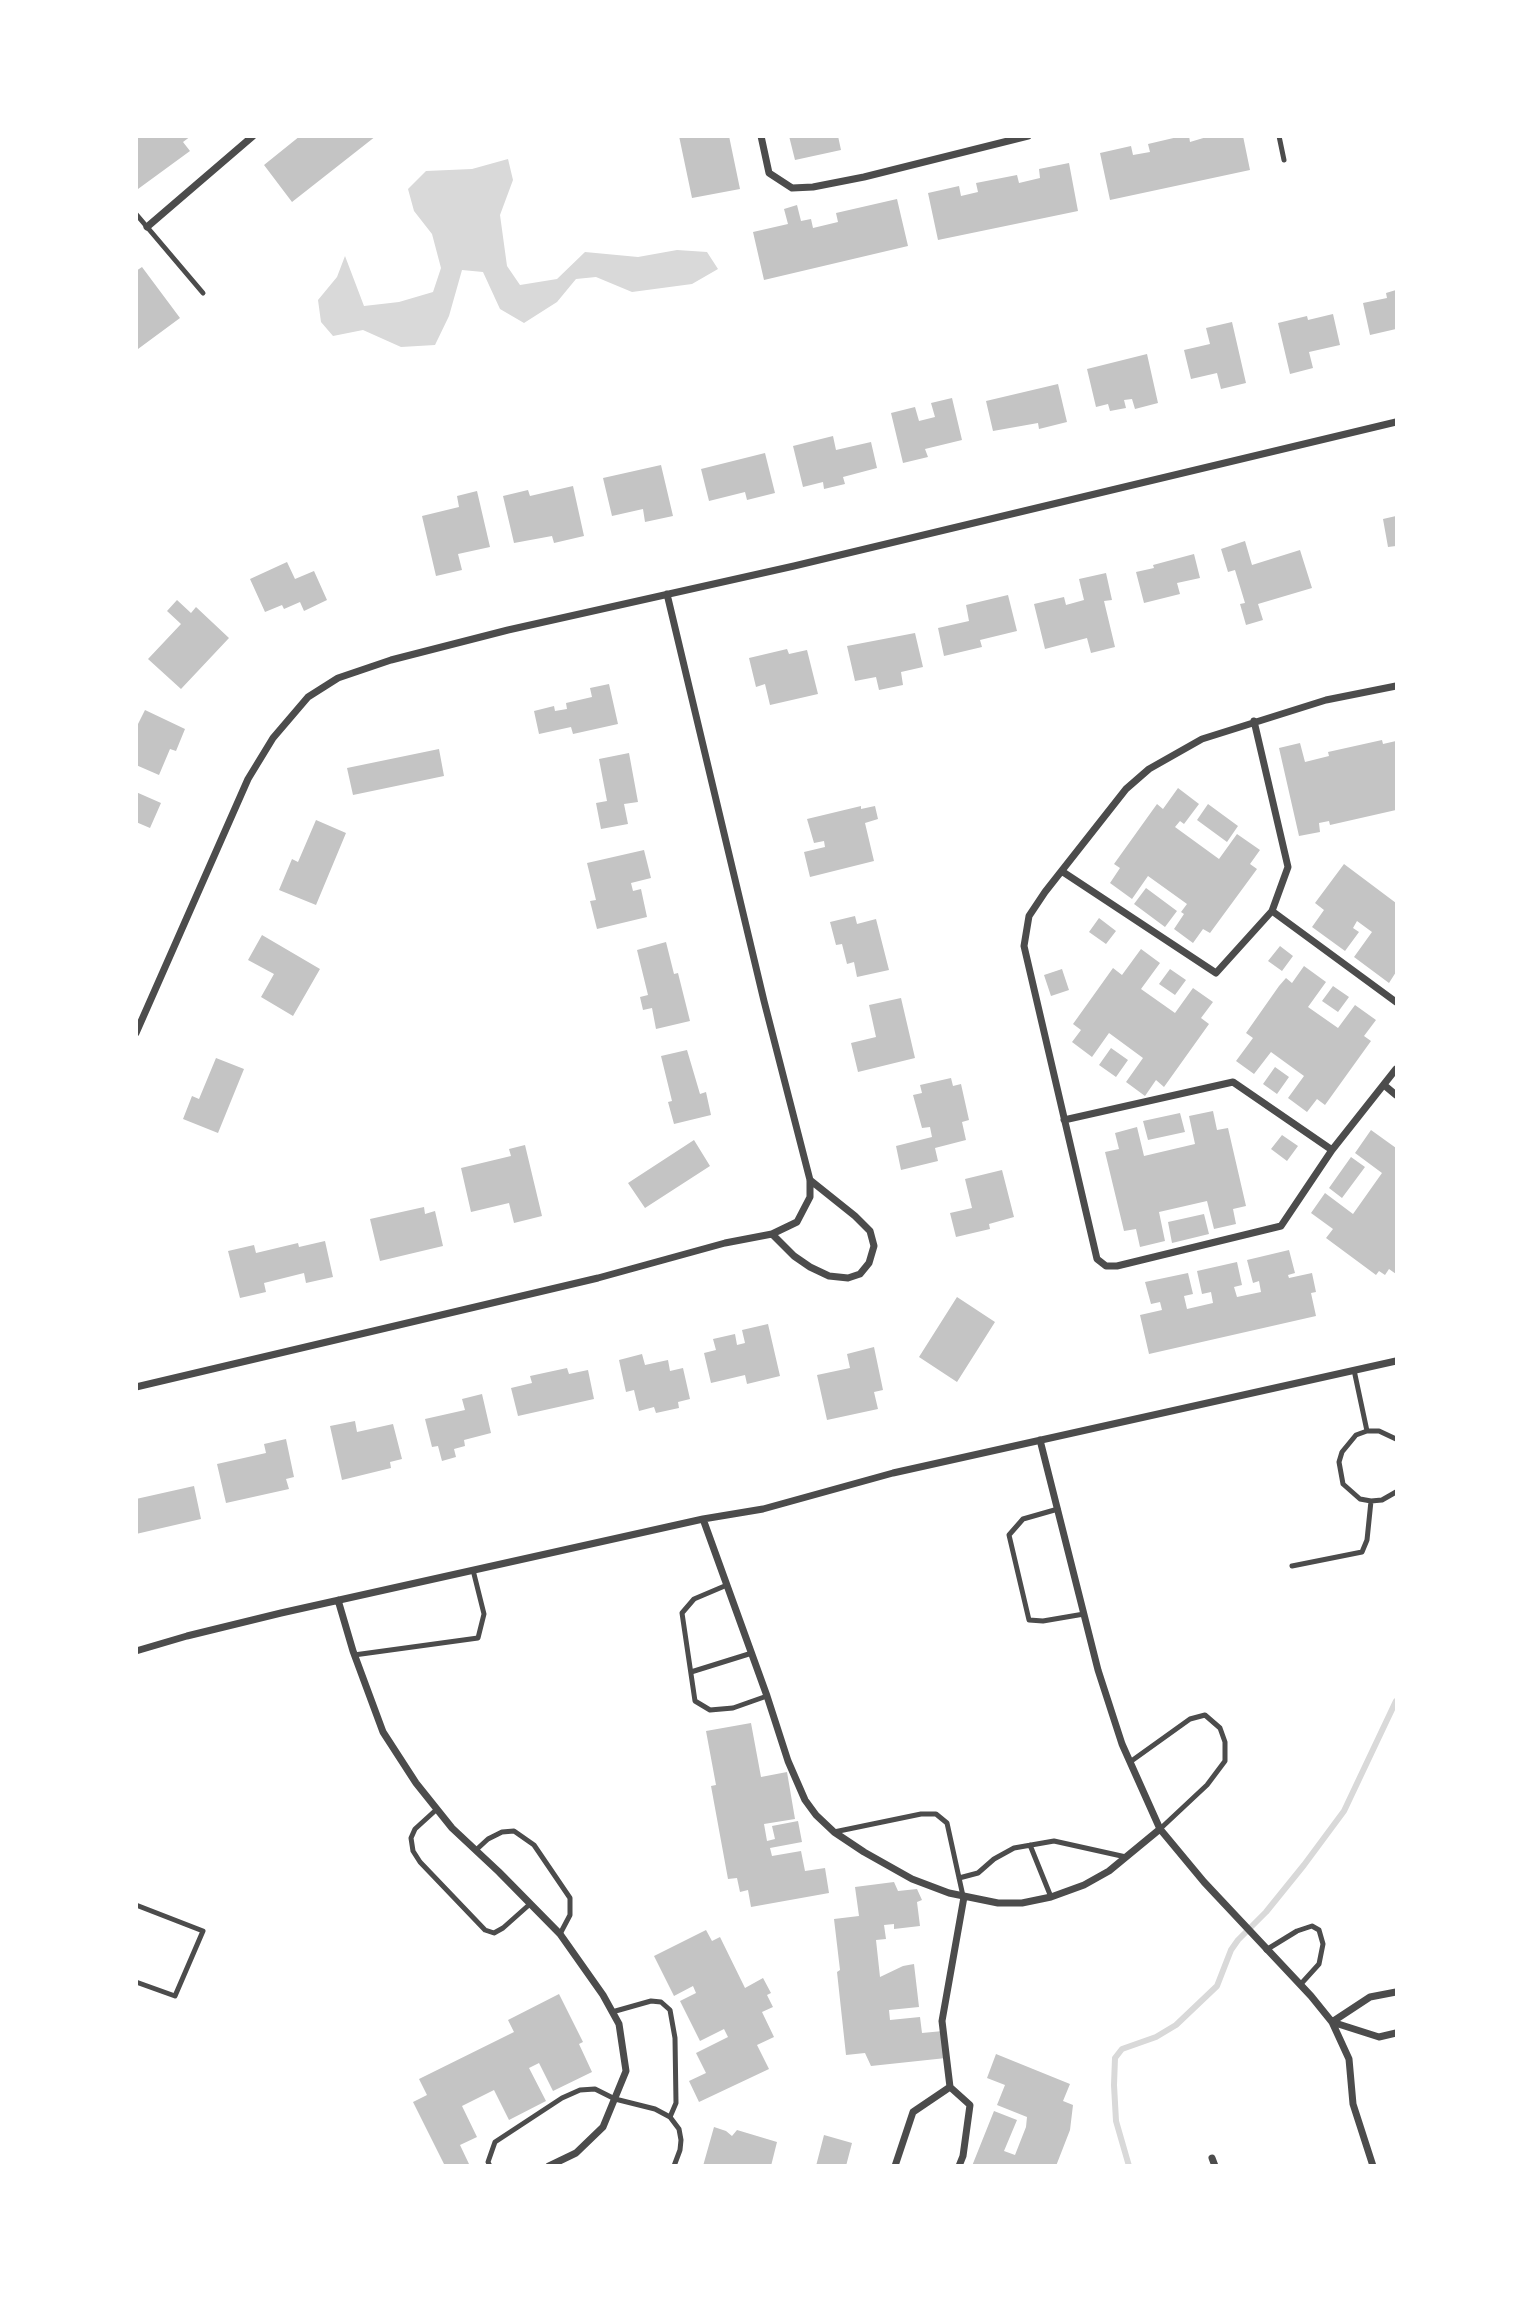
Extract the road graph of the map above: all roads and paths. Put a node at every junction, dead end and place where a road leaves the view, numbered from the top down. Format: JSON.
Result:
{"nodes":[{"id":1,"x":253,"y":136,"type":"edge"},
{"id":2,"x":761,"y":136,"type":"edge"},
{"id":3,"x":1028,"y":136,"type":"edge"},
{"id":4,"x":1279,"y":136,"type":"edge"},
{"id":5,"x":1284,"y":160,"type":"dead end"},
{"id":6,"x":136,"y":214,"type":"edge"},
{"id":7,"x":147,"y":227,"type":"junction"},
{"id":8,"x":203,"y":293,"type":"dead end"},
{"id":9,"x":1396,"y":422,"type":"edge"},
{"id":10,"x":667,"y":594,"type":"junction"},
{"id":11,"x":1396,"y":686,"type":"edge"},
{"id":12,"x":1254,"y":721,"type":"junction"},
{"id":13,"x":1063,"y":872,"type":"junction"},
{"id":14,"x":1272,"y":911,"type":"junction"},
{"id":15,"x":1396,"y":1002,"type":"edge"},
{"id":16,"x":136,"y":1033,"type":"edge"},
{"id":17,"x":1396,"y":1069,"type":"edge"},
{"id":18,"x":1384,"y":1085,"type":"junction"},
{"id":19,"x":1396,"y":1095,"type":"edge"},
{"id":20,"x":1064,"y":1119,"type":"junction"},
{"id":21,"x":1332,"y":1150,"type":"junction"},
{"id":22,"x":810,"y":1180,"type":"junction"},
{"id":23,"x":772,"y":1234,"type":"junction"},
{"id":24,"x":1396,"y":1361,"type":"edge"},
{"id":25,"x":1354,"y":1370,"type":"junction"},
{"id":26,"x":136,"y":1387,"type":"edge"},
{"id":27,"x":1367,"y":1432,"type":"junction"},
{"id":28,"x":1396,"y":1439,"type":"edge"},
{"id":29,"x":1040,"y":1440,"type":"junction"},
{"id":30,"x":1396,"y":1492,"type":"edge"},
{"id":31,"x":1371,"y":1501,"type":"junction"},
{"id":32,"x":1058,"y":1509,"type":"junction"},
{"id":33,"x":703,"y":1519,"type":"junction"},
{"id":34,"x":1292,"y":1566,"type":"dead end"},
{"id":35,"x":473,"y":1570,"type":"junction"},
{"id":36,"x":727,"y":1586,"type":"junction"},
{"id":37,"x":338,"y":1600,"type":"junction"},
{"id":38,"x":1084,"y":1614,"type":"junction"},
{"id":39,"x":136,"y":1651,"type":"edge"},
{"id":40,"x":752,"y":1653,"type":"junction"},
{"id":41,"x":354,"y":1655,"type":"junction"},
{"id":42,"x":691,"y":1672,"type":"junction"},
{"id":43,"x":767,"y":1696,"type":"junction"},
{"id":44,"x":1130,"y":1762,"type":"junction"},
{"id":45,"x":437,"y":1809,"type":"junction"},
{"id":46,"x":1160,"y":1829,"type":"junction"},
{"id":47,"x":834,"y":1832,"type":"junction"},
{"id":48,"x":1030,"y":1845,"type":"junction"},
{"id":49,"x":475,"y":1850,"type":"junction"},
{"id":50,"x":1126,"y":1857,"type":"junction"},
{"id":51,"x":959,"y":1878,"type":"junction"},
{"id":52,"x":964,"y":1897,"type":"junction"},
{"id":53,"x":1051,"y":1897,"type":"junction"},
{"id":54,"x":530,"y":1903,"type":"junction"},
{"id":55,"x":136,"y":1905,"type":"edge"},
{"id":56,"x":560,"y":1934,"type":"junction"},
{"id":57,"x":1266,"y":1950,"type":"junction"},
{"id":58,"x":136,"y":1982,"type":"edge"},
{"id":59,"x":1300,"y":1985,"type":"junction"},
{"id":60,"x":1396,"y":1992,"type":"edge"},
{"id":61,"x":612,"y":2012,"type":"junction"},
{"id":62,"x":1332,"y":2022,"type":"junction"},
{"id":63,"x":1396,"y":2033,"type":"edge"},
{"id":64,"x":950,"y":2087,"type":"junction"},
{"id":65,"x":615,"y":2098,"type":"junction"},
{"id":66,"x":670,"y":2117,"type":"junction"},
{"id":67,"x":490,"y":2165,"type":"edge"},
{"id":68,"x":549,"y":2165,"type":"edge"},
{"id":69,"x":674,"y":2165,"type":"edge"},
{"id":70,"x":895,"y":2165,"type":"edge"},
{"id":71,"x":959,"y":2165,"type":"edge"},
{"id":72,"x":1373,"y":2165,"type":"edge"}],
"edges":[{"from":1,"to":7,"type":"street"},
{"from":2,"to":3,"type":"street"},
{"from":4,"to":5,"type":"lane"},
{"from":6,"to":7,"type":"lane"},
{"from":7,"to":8,"type":"lane"},
{"from":9,"to":10,"type":"street"},
{"from":10,"to":16,"type":"street"},
{"from":10,"to":22,"type":"street"},
{"from":11,"to":12,"type":"street"},
{"from":12,"to":13,"type":"street"},
{"from":12,"to":14,"type":"street"},
{"from":13,"to":14,"type":"street"},
{"from":13,"to":20,"type":"street"},
{"from":14,"to":15,"type":"street"},
{"from":17,"to":18,"type":"street"},
{"from":18,"to":19,"type":"street"},
{"from":18,"to":21,"type":"street"},
{"from":20,"to":21,"type":"street"},
{"from":20,"to":21,"type":"street"},
{"from":22,"to":23,"type":"street"},
{"from":22,"to":23,"type":"street"},
{"from":23,"to":26,"type":"street"},
{"from":24,"to":25,"type":"street"},
{"from":25,"to":27,"type":"lane"},
{"from":25,"to":29,"type":"street"},
{"from":27,"to":28,"type":"lane"},
{"from":27,"to":31,"type":"lane"},
{"from":29,"to":32,"type":"street"},
{"from":29,"to":33,"type":"street"},
{"from":30,"to":31,"type":"lane"},
{"from":31,"to":34,"type":"lane"},
{"from":32,"to":38,"type":"street"},
{"from":32,"to":38,"type":"lane"},
{"from":33,"to":35,"type":"street"},
{"from":33,"to":36,"type":"street"},
{"from":35,"to":37,"type":"street"},
{"from":35,"to":41,"type":"lane"},
{"from":36,"to":40,"type":"street"},
{"from":36,"to":42,"type":"lane"},
{"from":37,"to":39,"type":"street"},
{"from":37,"to":41,"type":"street"},
{"from":38,"to":44,"type":"street"},
{"from":40,"to":42,"type":"lane"},
{"from":40,"to":43,"type":"street"},
{"from":41,"to":45,"type":"street"},
{"from":42,"to":43,"type":"lane"},
{"from":43,"to":47,"type":"street"},
{"from":44,"to":46,"type":"street"},
{"from":44,"to":46,"type":"lane"},
{"from":45,"to":49,"type":"street"},
{"from":45,"to":54,"type":"lane"},
{"from":46,"to":50,"type":"street"},
{"from":46,"to":57,"type":"street"},
{"from":47,"to":51,"type":"lane"},
{"from":47,"to":52,"type":"street"},
{"from":48,"to":50,"type":"lane"},
{"from":48,"to":51,"type":"lane"},
{"from":48,"to":53,"type":"lane"},
{"from":49,"to":54,"type":"street"},
{"from":49,"to":56,"type":"lane"},
{"from":50,"to":53,"type":"street"},
{"from":51,"to":52,"type":"lane"},
{"from":52,"to":53,"type":"street"},
{"from":52,"to":64,"type":"street"},
{"from":54,"to":56,"type":"street"},
{"from":55,"to":58,"type":"lane"},
{"from":56,"to":61,"type":"street"},
{"from":57,"to":59,"type":"street"},
{"from":57,"to":59,"type":"lane"},
{"from":59,"to":62,"type":"street"},
{"from":60,"to":62,"type":"street"},
{"from":61,"to":65,"type":"street"},
{"from":61,"to":66,"type":"lane"},
{"from":62,"to":63,"type":"street"},
{"from":62,"to":72,"type":"street"},
{"from":64,"to":70,"type":"street"},
{"from":64,"to":71,"type":"street"},
{"from":65,"to":66,"type":"lane"},
{"from":65,"to":67,"type":"lane"},
{"from":65,"to":68,"type":"street"},
{"from":66,"to":69,"type":"lane"}]}
